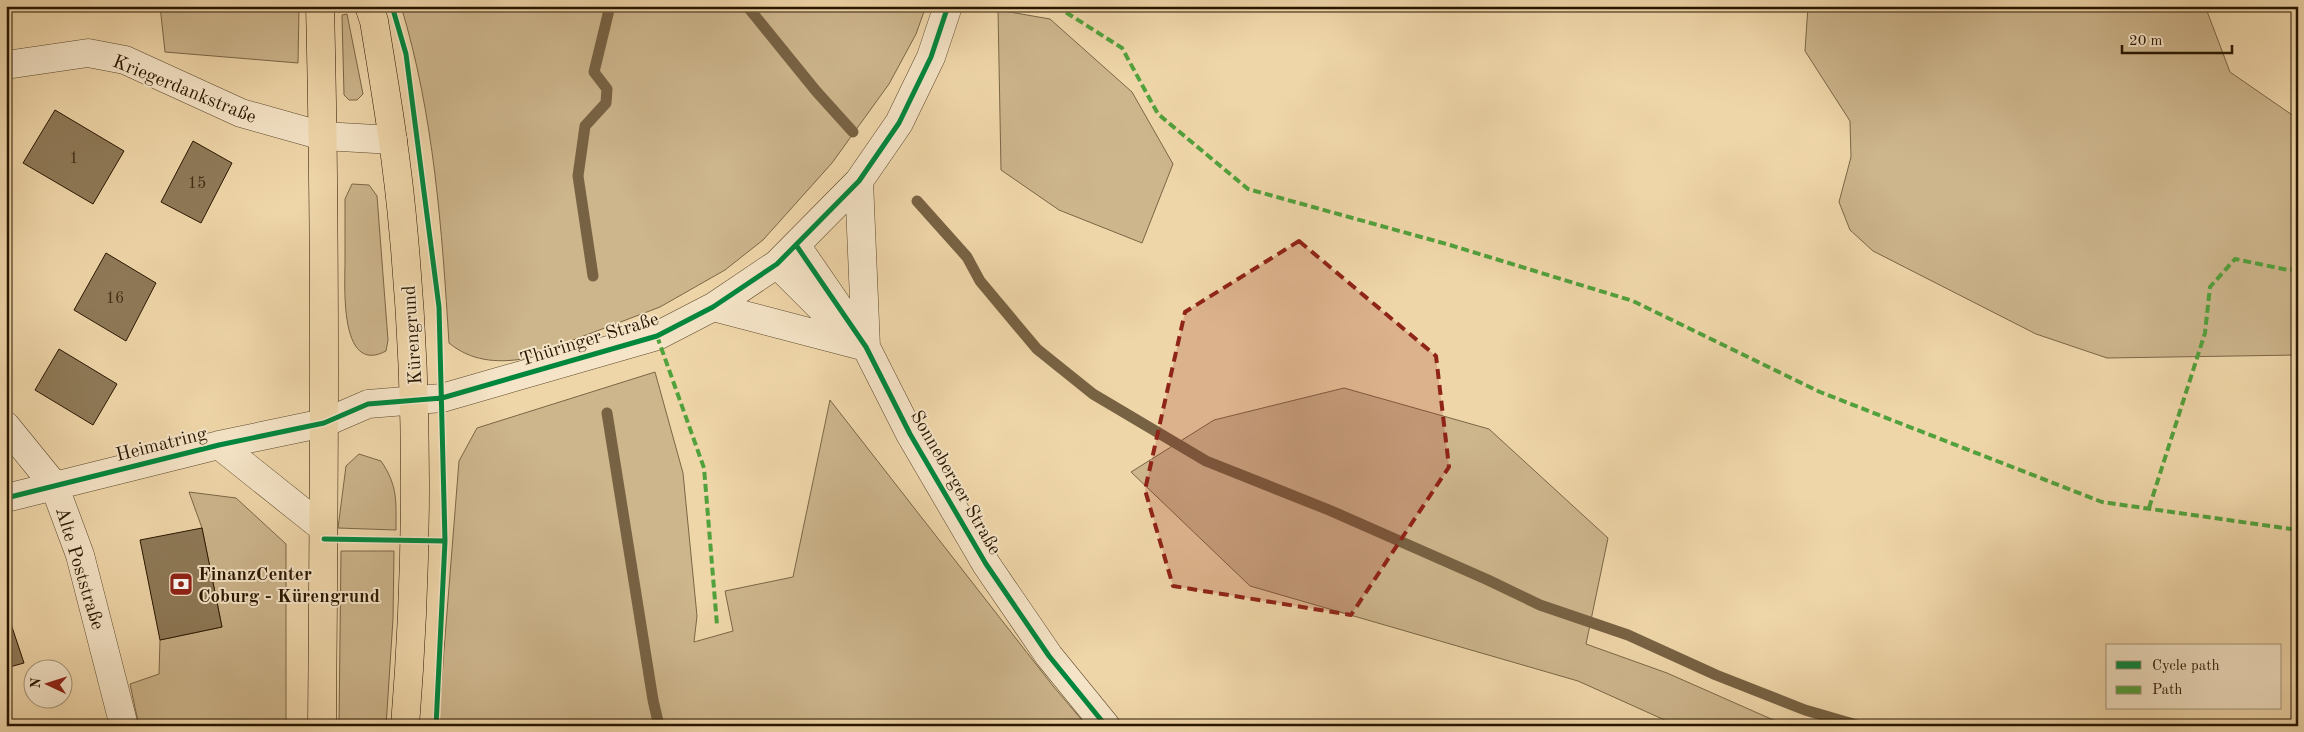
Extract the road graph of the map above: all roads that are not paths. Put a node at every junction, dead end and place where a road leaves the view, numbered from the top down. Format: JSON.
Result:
{"nodes":[{"id":1,"x":320,"y":6,"type":"edge"},
{"id":2,"x":369,"y":6,"type":"edge"},
{"id":3,"x":948,"y":6,"type":"edge"},
{"id":4,"x":6,"y":65,"type":"edge"},
{"id":5,"x":323,"y":136,"type":"junction"},
{"id":6,"x":393,"y":140,"type":"junction"},
{"id":7,"x":859,"y":181,"type":"junction"},
{"id":8,"x":796,"y":245,"type":"junction"},
{"id":9,"x":777,"y":264,"type":"junction"},
{"id":10,"x":713,"y":307,"type":"junction"},
{"id":11,"x":866,"y":347,"type":"junction"},
{"id":12,"x":415,"y":401,"type":"junction"},
{"id":13,"x":324,"y":422,"type":"junction"},
{"id":14,"x":6,"y":426,"type":"edge"},
{"id":15,"x":219,"y":445,"type":"junction"},
{"id":16,"x":54,"y":484,"type":"junction"},
{"id":17,"x":6,"y":498,"type":"edge"},
{"id":18,"x":323,"y":528,"type":"junction"},
{"id":19,"x":124,"y":726,"type":"edge"},
{"id":20,"x":322,"y":726,"type":"edge"},
{"id":21,"x":405,"y":726,"type":"edge"},
{"id":22,"x":1106,"y":726,"type":"edge"}],
"edges":[{"from":1,"to":5,"type":"main road"},
{"from":2,"to":6,"type":"main road","name":"Kürengrund"},
{"from":3,"to":7,"type":"street","name":"Thüringer Straße"},
{"from":4,"to":5,"type":"street","name":"Kriegerdankstraße"},
{"from":5,"to":6,"type":"street","name":"Kriegerdankstraße"},
{"from":5,"to":13,"type":"main road"},
{"from":6,"to":12,"type":"main road","name":"Kürengrund"},
{"from":7,"to":8,"type":"street","name":"Thüringer Straße"},
{"from":7,"to":11,"type":"street","name":"Sonneberger Straße"},
{"from":8,"to":9,"type":"street","name":"Thüringer Straße"},
{"from":8,"to":11,"type":"street","name":"Sonneberger Straße"},
{"from":9,"to":10,"type":"street","name":"Thüringer Straße"},
{"from":9,"to":11,"type":"street"},
{"from":10,"to":11,"type":"street"},
{"from":10,"to":12,"type":"street","name":"Thüringer Straße"},
{"from":11,"to":22,"type":"street","name":"Sonneberger Straße"},
{"from":12,"to":13,"type":"street","name":"Heimatring"},
{"from":12,"to":21,"type":"main road","name":"Kürengrund"},
{"from":13,"to":15,"type":"street","name":"Heimatring"},
{"from":13,"to":18,"type":"main road"},
{"from":14,"to":16,"type":"street","name":"Alte Poststraße"},
{"from":15,"to":16,"type":"street","name":"Heimatring"},
{"from":15,"to":18,"type":"street"},
{"from":16,"to":17,"type":"street","name":"Heimatring"},
{"from":16,"to":19,"type":"street","name":"Alte Poststraße"},
{"from":18,"to":20,"type":"main road"}]}
